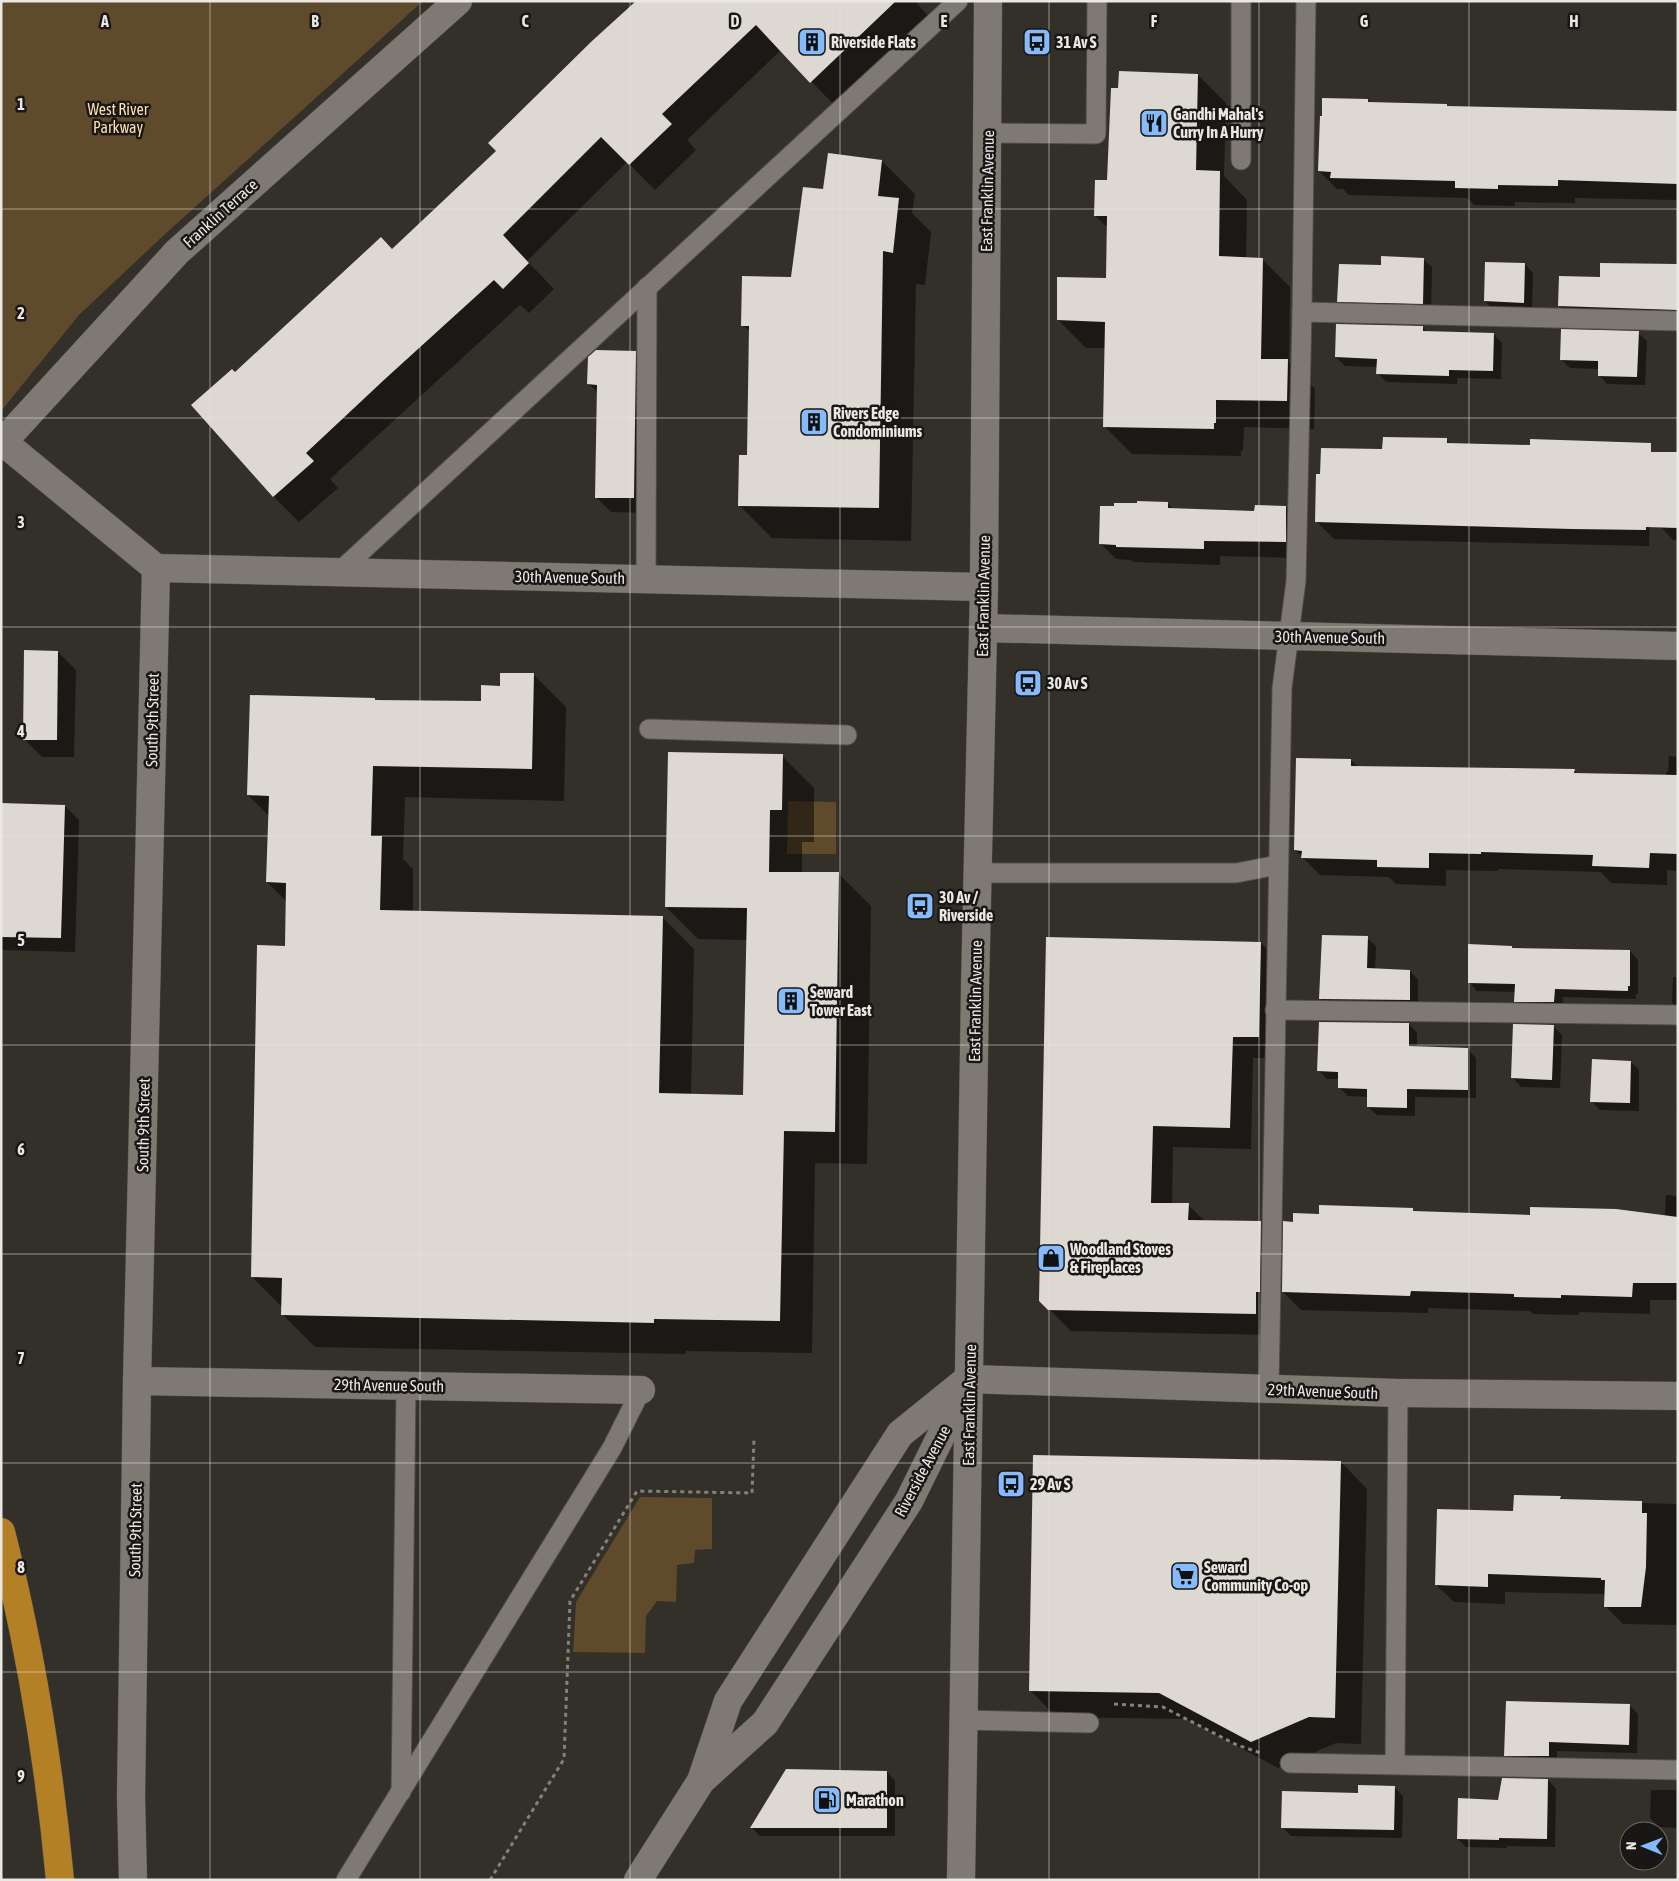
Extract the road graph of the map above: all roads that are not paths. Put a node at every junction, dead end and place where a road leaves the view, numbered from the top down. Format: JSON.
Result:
{"nodes":[{"id":1,"x":458,"y":1,"type":"edge"},
{"id":2,"x":958,"y":1,"type":"edge"},
{"id":3,"x":988,"y":1,"type":"edge"},
{"id":4,"x":1097,"y":1,"type":"edge"},
{"id":5,"x":1242,"y":1,"type":"edge"},
{"id":6,"x":1306,"y":1,"type":"edge"},
{"id":7,"x":988,"y":133,"type":"junction"},
{"id":8,"x":1241,"y":160,"type":"dead end"},
{"id":9,"x":648,"y":287,"type":"junction"},
{"id":10,"x":1302,"y":312,"type":"junction"},
{"id":11,"x":1678,"y":321,"type":"edge"},
{"id":12,"x":2,"y":443,"type":"edge"},
{"id":13,"x":156,"y":568,"type":"junction"},
{"id":14,"x":339,"y":572,"type":"junction"},
{"id":15,"x":646,"y":579,"type":"junction"},
{"id":16,"x":984,"y":587,"type":"junction"},
{"id":17,"x":983,"y":628,"type":"junction"},
{"id":18,"x":1288,"y":636,"type":"junction"},
{"id":19,"x":1678,"y":646,"type":"edge"},
{"id":20,"x":649,"y":729,"type":"dead end"},
{"id":21,"x":847,"y":735,"type":"dead end"},
{"id":22,"x":1278,"y":865,"type":"junction"},
{"id":23,"x":977,"y":873,"type":"junction"},
{"id":24,"x":1275,"y":1010,"type":"junction"},
{"id":25,"x":1678,"y":1014,"type":"edge"},
{"id":26,"x":968,"y":1379,"type":"junction"},
{"id":27,"x":138,"y":1381,"type":"junction"},
{"id":28,"x":406,"y":1386,"type":"junction"},
{"id":29,"x":1269,"y":1389,"type":"junction"},
{"id":30,"x":641,"y":1390,"type":"joint"},
{"id":31,"x":1398,"y":1393,"type":"junction"},
{"id":32,"x":1678,"y":1396,"type":"edge"},
{"id":33,"x":1,"y":1532,"type":"edge"},
{"id":34,"x":964,"y":1720,"type":"junction"},
{"id":35,"x":1089,"y":1723,"type":"dead end"},
{"id":36,"x":1290,"y":1763,"type":"road end"},
{"id":37,"x":1395,"y":1764,"type":"junction"},
{"id":38,"x":1678,"y":1770,"type":"edge"},
{"id":39,"x":700,"y":1781,"type":"junction"},
{"id":40,"x":400,"y":1792,"type":"junction"},
{"id":41,"x":60,"y":1880,"type":"edge"},
{"id":42,"x":133,"y":1880,"type":"edge"},
{"id":43,"x":346,"y":1880,"type":"edge"},
{"id":44,"x":638,"y":1880,"type":"edge"},
{"id":45,"x":962,"y":1880,"type":"edge"}],
"edges":[{"from":1,"to":12,"type":"street","name":"Franklin Terrace"},
{"from":2,"to":9,"type":"lane"},
{"from":3,"to":7,"type":"street","name":"East Franklin Avenue"},
{"from":4,"to":7,"type":"lane"},
{"from":5,"to":8,"type":"lane"},
{"from":6,"to":10,"type":"lane"},
{"from":7,"to":16,"type":"street","name":"East Franklin Avenue"},
{"from":9,"to":14,"type":"lane"},
{"from":9,"to":15,"type":"lane"},
{"from":10,"to":11,"type":"lane"},
{"from":10,"to":18,"type":"lane"},
{"from":12,"to":13,"type":"street"},
{"from":13,"to":14,"type":"street","name":"30th Avenue South"},
{"from":13,"to":27,"type":"street","name":"South 9th Street"},
{"from":14,"to":15,"type":"street","name":"30th Avenue South"},
{"from":15,"to":16,"type":"street","name":"30th Avenue South"},
{"from":16,"to":17,"type":"street","name":"East Franklin Avenue"},
{"from":17,"to":18,"type":"street","name":"30th Avenue South"},
{"from":17,"to":23,"type":"street","name":"East Franklin Avenue"},
{"from":18,"to":19,"type":"street","name":"30th Avenue South"},
{"from":18,"to":22,"type":"lane"},
{"from":20,"to":21,"type":"lane"},
{"from":22,"to":23,"type":"lane"},
{"from":22,"to":24,"type":"lane"},
{"from":23,"to":26,"type":"street","name":"East Franklin Avenue"},
{"from":24,"to":25,"type":"lane"},
{"from":24,"to":29,"type":"lane"},
{"from":26,"to":29,"type":"street","name":"29th Avenue South"},
{"from":26,"to":34,"type":"street","name":"East Franklin Avenue"},
{"from":26,"to":39,"type":"street","name":"Riverside Avenue"},
{"from":26,"to":39,"type":"street","name":"Riverside Avenue"},
{"from":27,"to":28,"type":"street","name":"29th Avenue South"},
{"from":27,"to":42,"type":"street","name":"South 9th Street"},
{"from":28,"to":30,"type":"street","name":"29th Avenue South"},
{"from":28,"to":40,"type":"lane"},
{"from":29,"to":31,"type":"street","name":"29th Avenue South"},
{"from":30,"to":40,"type":"lane"},
{"from":31,"to":32,"type":"street","name":"29th Avenue South"},
{"from":31,"to":37,"type":"lane"},
{"from":33,"to":41,"type":"highway"},
{"from":34,"to":35,"type":"lane"},
{"from":34,"to":45,"type":"street","name":"East Franklin Avenue"},
{"from":36,"to":37,"type":"lane"},
{"from":37,"to":38,"type":"lane"},
{"from":39,"to":44,"type":"street","name":"Riverside Avenue"},
{"from":40,"to":43,"type":"lane"}]}
